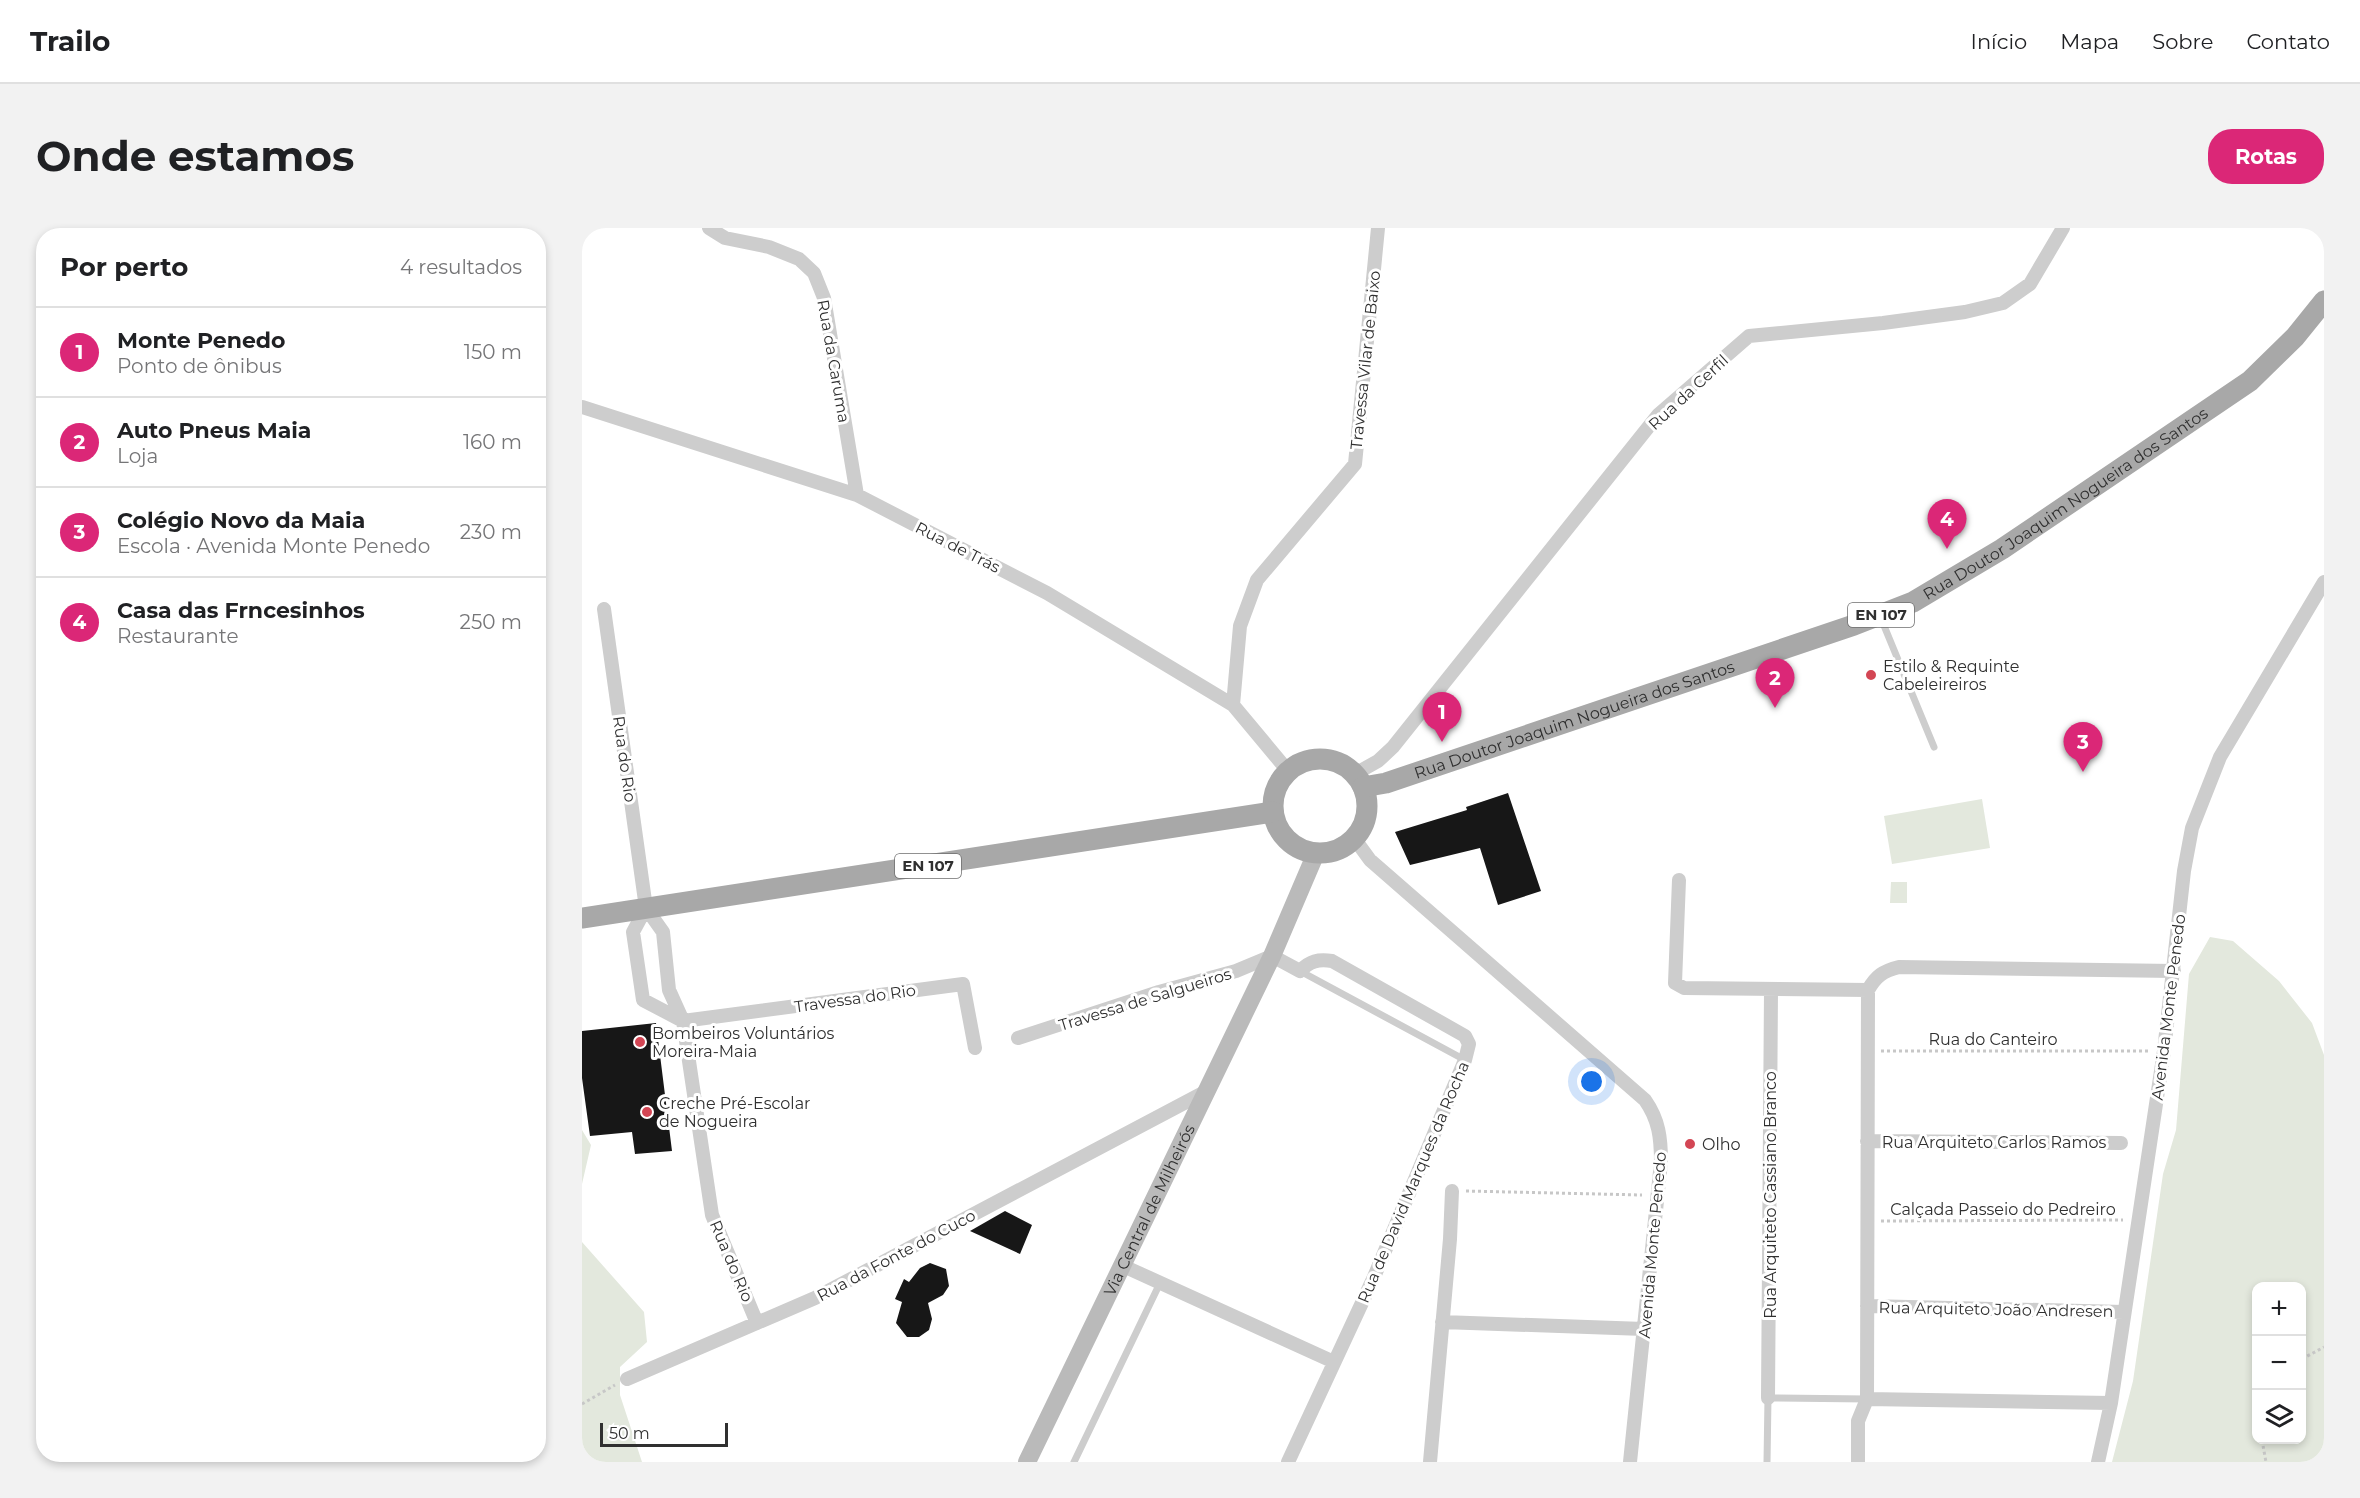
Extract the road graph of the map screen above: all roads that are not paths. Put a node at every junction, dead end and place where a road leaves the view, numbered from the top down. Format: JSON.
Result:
{"nodes":[{"id":1,"x":709,"y":228,"type":"edge"},
{"id":2,"x":1378,"y":228,"type":"edge"},
{"id":3,"x":2063,"y":228,"type":"edge"},
{"id":4,"x":2324,"y":301,"type":"edge"},
{"id":5,"x":582,"y":406,"type":"edge"},
{"id":6,"x":857,"y":495,"type":"junction"},
{"id":7,"x":2324,"y":582,"type":"edge"},
{"id":8,"x":604,"y":609,"type":"dead end"},
{"id":9,"x":1880,"y":616,"type":"junction"},
{"id":10,"x":1233,"y":705,"type":"junction"},
{"id":11,"x":1934,"y":747,"type":"dead end"},
{"id":12,"x":1288,"y":771,"type":"junction"},
{"id":13,"x":1359,"y":781,"type":"junction"},
{"id":14,"x":1273,"y":812,"type":"junction"},
{"id":15,"x":1354,"y":838,"type":"junction"},
{"id":16,"x":1316,"y":853,"type":"junction"},
{"id":17,"x":1679,"y":880,"type":"dead end"},
{"id":18,"x":645,"y":908,"type":"junction"},
{"id":19,"x":582,"y":918,"type":"edge"},
{"id":20,"x":1272,"y":956,"type":"junction"},
{"id":21,"x":1300,"y":971,"type":"junction"},
{"id":22,"x":2174,"y":971,"type":"junction"},
{"id":23,"x":1868,"y":990,"type":"junction"},
{"id":24,"x":1771,"y":991,"type":"junction"},
{"id":25,"x":682,"y":1021,"type":"junction"},
{"id":26,"x":1018,"y":1038,"type":"dead end"},
{"id":27,"x":975,"y":1048,"type":"dead end"},
{"id":28,"x":1465,"y":1060,"type":"junction"},
{"id":29,"x":1205,"y":1092,"type":"junction"},
{"id":30,"x":1867,"y":1141,"type":"junction"},
{"id":31,"x":2121,"y":1143,"type":"dead end"},
{"id":32,"x":1452,"y":1191,"type":"road end"},
{"id":33,"x":1121,"y":1265,"type":"junction"},
{"id":34,"x":1160,"y":1283,"type":"junction"},
{"id":35,"x":1867,"y":1306,"type":"junction"},
{"id":36,"x":2124,"y":1312,"type":"junction"},
{"id":37,"x":1442,"y":1322,"type":"junction"},
{"id":38,"x":757,"y":1323,"type":"junction"},
{"id":39,"x":1644,"y":1329,"type":"junction"},
{"id":40,"x":1334,"y":1362,"type":"junction"},
{"id":41,"x":627,"y":1379,"type":"road end"},
{"id":42,"x":1768,"y":1398,"type":"junction"},
{"id":43,"x":1867,"y":1400,"type":"junction"},
{"id":44,"x":2111,"y":1403,"type":"junction"},
{"id":45,"x":1027,"y":1462,"type":"edge"},
{"id":46,"x":1074,"y":1462,"type":"edge"},
{"id":47,"x":1288,"y":1462,"type":"edge"},
{"id":48,"x":1430,"y":1462,"type":"edge"},
{"id":49,"x":1630,"y":1462,"type":"edge"},
{"id":50,"x":1767,"y":1462,"type":"edge"},
{"id":51,"x":1858,"y":1462,"type":"edge"},
{"id":52,"x":2098,"y":1462,"type":"edge"}],
"edges":[{"from":1,"to":6,"type":"street","name":"Rua da Caruma"},
{"from":2,"to":10,"type":"street","name":"Travessa Vilar de Baixo"},
{"from":3,"to":13,"type":"street","name":"Rua da Cerfil"},
{"from":4,"to":9,"type":"main road","name":"Rua Doutor Joaquim Nogueira dos Santos","number":"EN 107"},
{"from":5,"to":6,"type":"street","name":"Rua de Trás"},
{"from":6,"to":10,"type":"street","name":"Rua de Trás"},
{"from":7,"to":22,"type":"street","name":"Avenida Monte Penedo"},
{"from":8,"to":18,"type":"street","name":"Rua do Rio"},
{"from":9,"to":11,"type":"lane"},
{"from":9,"to":13,"type":"main road","name":"Rua Doutor Joaquim Nogueira dos Santos","number":"EN 107"},
{"from":10,"to":12,"type":"street","name":"Rua de Trás"},
{"from":12,"to":13,"type":"main road"},
{"from":12,"to":14,"type":"main road"},
{"from":13,"to":15,"type":"main road"},
{"from":14,"to":16,"type":"main road"},
{"from":14,"to":18,"type":"main road","number":"EN 107"},
{"from":15,"to":16,"type":"main road"},
{"from":15,"to":39,"type":"street","name":"Avenida Monte Penedo"},
{"from":16,"to":20,"type":"street","name":"Via Central de Milheirós"},
{"from":17,"to":24,"type":"street"},
{"from":18,"to":19,"type":"main road","number":"EN 107"},
{"from":18,"to":25,"type":"street","name":"Rua do Rio"},
{"from":18,"to":25,"type":"street"},
{"from":20,"to":21,"type":"street"},
{"from":20,"to":26,"type":"street","name":"Travessa de Salgueiros"},
{"from":20,"to":29,"type":"street","name":"Via Central de Milheirós"},
{"from":21,"to":28,"type":"lane"},
{"from":21,"to":28,"type":"street","name":"Rua de David Marques da Rocha"},
{"from":22,"to":23,"type":"street"},
{"from":22,"to":36,"type":"street","name":"Avenida Monte Penedo"},
{"from":23,"to":24,"type":"street"},
{"from":23,"to":30,"type":"street"},
{"from":24,"to":42,"type":"street","name":"Rua Arquiteto Cassiano Branco"},
{"from":25,"to":27,"type":"street","name":"Travessa do Rio"},
{"from":25,"to":38,"type":"street","name":"Rua do Rio"},
{"from":28,"to":40,"type":"street","name":"Rua de David Marques da Rocha"},
{"from":29,"to":33,"type":"street","name":"Via Central de Milheirós"},
{"from":29,"to":38,"type":"street","name":"Rua da Fonte do Cuco"},
{"from":30,"to":31,"type":"street","name":"Rua Arquiteto Carlos Ramos"},
{"from":30,"to":35,"type":"street"},
{"from":32,"to":37,"type":"street"},
{"from":33,"to":34,"type":"street"},
{"from":33,"to":45,"type":"street","name":"Via Central de Milheirós"},
{"from":34,"to":40,"type":"street"},
{"from":34,"to":46,"type":"lane"},
{"from":35,"to":36,"type":"street","name":"Rua Arquiteto João Andresen"},
{"from":35,"to":43,"type":"street"},
{"from":36,"to":44,"type":"street","name":"Avenida Monte Penedo"},
{"from":37,"to":39,"type":"street"},
{"from":37,"to":48,"type":"street"},
{"from":38,"to":41,"type":"street","name":"Rua da Fonte do Cuco"},
{"from":39,"to":49,"type":"street","name":"Avenida Monte Penedo"},
{"from":40,"to":47,"type":"street","name":"Rua de David Marques da Rocha"},
{"from":42,"to":43,"type":"lane"},
{"from":42,"to":50,"type":"lane"},
{"from":43,"to":44,"type":"street"},
{"from":43,"to":51,"type":"street"},
{"from":44,"to":52,"type":"street","name":"Avenida Monte Penedo"}]}
